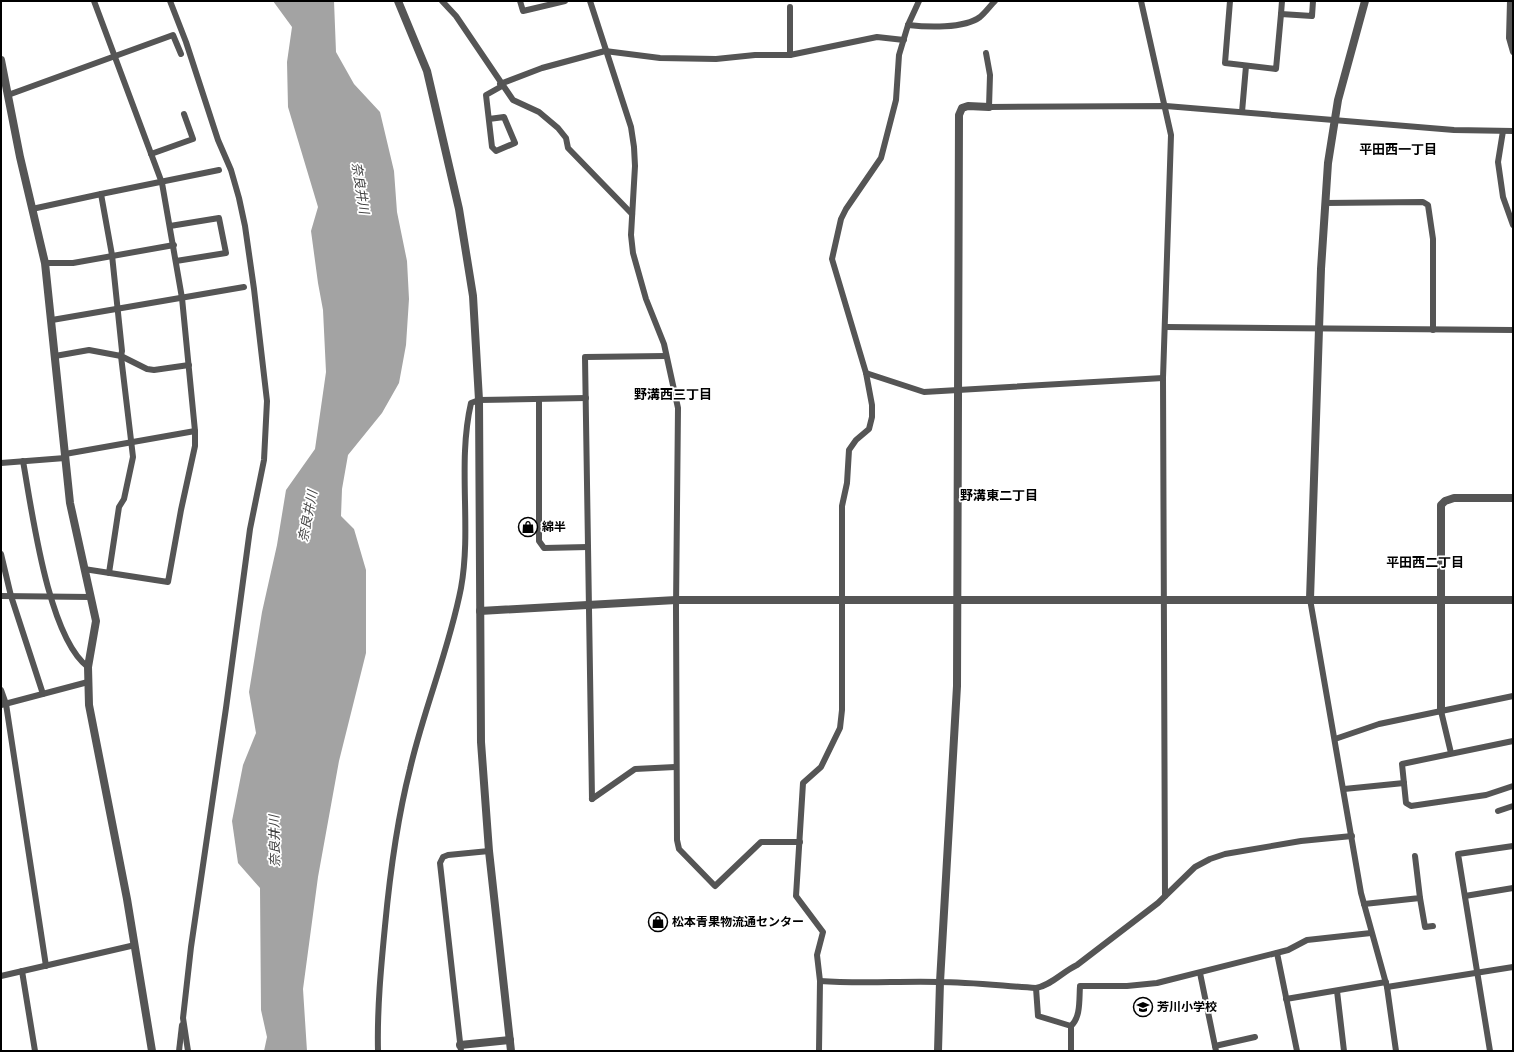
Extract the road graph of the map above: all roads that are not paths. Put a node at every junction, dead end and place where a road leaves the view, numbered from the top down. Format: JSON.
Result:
{"nodes":[{"id":1,"x":94,"y":1,"type":"edge"},
{"id":2,"x":170,"y":1,"type":"edge"},
{"id":3,"x":398,"y":1,"type":"edge"},
{"id":4,"x":442,"y":1,"type":"edge"},
{"id":5,"x":520,"y":1,"type":"edge"},
{"id":6,"x":565,"y":1,"type":"edge"},
{"id":7,"x":590,"y":1,"type":"edge"},
{"id":8,"x":919,"y":1,"type":"edge"},
{"id":9,"x":995,"y":1,"type":"edge"},
{"id":10,"x":1141,"y":1,"type":"edge"},
{"id":11,"x":1230,"y":1,"type":"edge"},
{"id":12,"x":1282,"y":1,"type":"edge"},
{"id":13,"x":1314,"y":1,"type":"edge"},
{"id":14,"x":1365,"y":1,"type":"edge"},
{"id":15,"x":1510,"y":1,"type":"edge"},
{"id":16,"x":790,"y":7,"type":"dead end"},
{"id":17,"x":1281,"y":14,"type":"junction"},
{"id":18,"x":908,"y":25,"type":"junction"},
{"id":19,"x":904,"y":40,"type":"junction"},
{"id":20,"x":605,"y":51,"type":"junction"},
{"id":21,"x":1513,"y":52,"type":"edge"},
{"id":22,"x":986,"y":53,"type":"dead end"},
{"id":23,"x":181,"y":54,"type":"dead end"},
{"id":24,"x":790,"y":55,"type":"junction"},
{"id":25,"x":115,"y":56,"type":"junction"},
{"id":26,"x":1,"y":60,"type":"edge"},
{"id":27,"x":1246,"y":66,"type":"junction"},
{"id":28,"x":501,"y":85,"type":"junction"},
{"id":29,"x":8,"y":95,"type":"junction"},
{"id":30,"x":1166,"y":106,"type":"junction"},
{"id":31,"x":989,"y":107,"type":"junction"},
{"id":32,"x":1242,"y":112,"type":"junction"},
{"id":33,"x":184,"y":114,"type":"dead end"},
{"id":34,"x":489,"y":119,"type":"junction"},
{"id":35,"x":1333,"y":121,"type":"junction"},
{"id":36,"x":1513,"y":131,"type":"edge"},
{"id":37,"x":1503,"y":132,"type":"junction"},
{"id":38,"x":151,"y":154,"type":"junction"},
{"id":39,"x":219,"y":170,"type":"dead end"},
{"id":40,"x":162,"y":183,"type":"junction"},
{"id":41,"x":101,"y":194,"type":"junction"},
{"id":42,"x":1325,"y":203,"type":"junction"},
{"id":43,"x":32,"y":209,"type":"junction"},
{"id":44,"x":632,"y":214,"type":"junction"},
{"id":45,"x":1513,"y":225,"type":"edge"},
{"id":46,"x":170,"y":226,"type":"junction"},
{"id":47,"x":174,"y":245,"type":"junction"},
{"id":48,"x":112,"y":255,"type":"junction"},
{"id":49,"x":176,"y":261,"type":"junction"},
{"id":50,"x":45,"y":263,"type":"junction"},
{"id":51,"x":244,"y":287,"type":"dead end"},
{"id":52,"x":182,"y":298,"type":"junction"},
{"id":53,"x":119,"y":309,"type":"junction"},
{"id":54,"x":52,"y":320,"type":"junction"},
{"id":55,"x":1166,"y":327,"type":"junction"},
{"id":56,"x":1319,"y":329,"type":"junction"},
{"id":57,"x":1433,"y":330,"type":"junction"},
{"id":58,"x":1513,"y":330,"type":"edge"},
{"id":59,"x":55,"y":356,"type":"junction"},
{"id":60,"x":121,"y":356,"type":"junction"},
{"id":61,"x":666,"y":356,"type":"junction"},
{"id":62,"x":189,"y":365,"type":"junction"},
{"id":63,"x":866,"y":373,"type":"junction"},
{"id":64,"x":1163,"y":378,"type":"junction"},
{"id":65,"x":959,"y":390,"type":"junction"},
{"id":66,"x":586,"y":398,"type":"junction"},
{"id":67,"x":539,"y":399,"type":"junction"},
{"id":68,"x":479,"y":400,"type":"junction"},
{"id":69,"x":195,"y":431,"type":"junction"},
{"id":70,"x":131,"y":443,"type":"junction"},
{"id":71,"x":65,"y":456,"type":"junction"},
{"id":72,"x":23,"y":461,"type":"junction"},
{"id":73,"x":1,"y":463,"type":"edge"},
{"id":74,"x":1513,"y":498,"type":"edge"},
{"id":75,"x":588,"y":547,"type":"junction"},
{"id":76,"x":1,"y":554,"type":"edge"},
{"id":77,"x":84,"y":569,"type":"junction"},
{"id":78,"x":109,"y":573,"type":"junction"},
{"id":79,"x":1,"y":596,"type":"edge"},
{"id":80,"x":11,"y":596,"type":"junction"},
{"id":81,"x":50,"y":596,"type":"junction"},
{"id":82,"x":91,"y":597,"type":"junction"},
{"id":83,"x":1164,"y":599,"type":"junction"},
{"id":84,"x":1310,"y":599,"type":"junction"},
{"id":85,"x":1441,"y":599,"type":"junction"},
{"id":86,"x":676,"y":600,"type":"junction"},
{"id":87,"x":1513,"y":600,"type":"edge"},
{"id":88,"x":842,"y":601,"type":"junction"},
{"id":89,"x":958,"y":601,"type":"junction"},
{"id":90,"x":589,"y":605,"type":"junction"},
{"id":91,"x":480,"y":611,"type":"junction"},
{"id":92,"x":88,"y":667,"type":"junction"},
{"id":93,"x":88,"y":682,"type":"junction"},
{"id":94,"x":1,"y":690,"type":"edge"},
{"id":95,"x":43,"y":694,"type":"junction"},
{"id":96,"x":1513,"y":696,"type":"edge"},
{"id":97,"x":4,"y":705,"type":"edge"},
{"id":98,"x":1441,"y":710,"type":"junction"},
{"id":99,"x":1335,"y":739,"type":"junction"},
{"id":100,"x":1513,"y":741,"type":"edge"},
{"id":101,"x":1451,"y":753,"type":"junction"},
{"id":102,"x":675,"y":767,"type":"junction"},
{"id":103,"x":1404,"y":783,"type":"junction"},
{"id":104,"x":1513,"y":786,"type":"edge"},
{"id":105,"x":1344,"y":789,"type":"junction"},
{"id":106,"x":1513,"y":806,"type":"edge"},
{"id":107,"x":1498,"y":811,"type":"dead end"},
{"id":108,"x":1352,"y":836,"type":"junction"},
{"id":109,"x":800,"y":842,"type":"junction"},
{"id":110,"x":1513,"y":846,"type":"edge"},
{"id":111,"x":489,"y":851,"type":"junction"},
{"id":112,"x":1415,"y":856,"type":"dead end"},
{"id":113,"x":1513,"y":888,"type":"edge"},
{"id":114,"x":1165,"y":896,"type":"junction"},
{"id":115,"x":1465,"y":896,"type":"junction"},
{"id":116,"x":1420,"y":898,"type":"junction"},
{"id":117,"x":1364,"y":904,"type":"junction"},
{"id":118,"x":1433,"y":926,"type":"dead end"},
{"id":119,"x":1371,"y":933,"type":"junction"},
{"id":120,"x":135,"y":945,"type":"junction"},
{"id":121,"x":1277,"y":953,"type":"junction"},
{"id":122,"x":46,"y":966,"type":"junction"},
{"id":123,"x":1513,"y":966,"type":"edge"},
{"id":124,"x":22,"y":972,"type":"junction"},
{"id":125,"x":1478,"y":972,"type":"junction"},
{"id":126,"x":1200,"y":973,"type":"junction"},
{"id":127,"x":1,"y":976,"type":"edge"},
{"id":128,"x":820,"y":981,"type":"junction"},
{"id":129,"x":940,"y":982,"type":"junction"},
{"id":130,"x":1386,"y":984,"type":"junction"},
{"id":131,"x":1036,"y":988,"type":"junction"},
{"id":132,"x":1337,"y":991,"type":"junction"},
{"id":133,"x":1286,"y":998,"type":"junction"},
{"id":134,"x":183,"y":1018,"type":"junction"},
{"id":135,"x":1070,"y":1026,"type":"junction"},
{"id":136,"x":1255,"y":1036,"type":"dead end"},
{"id":137,"x":510,"y":1040,"type":"junction"},
{"id":138,"x":461,"y":1048,"type":"edge"},
{"id":139,"x":1215,"y":1048,"type":"edge"},
{"id":140,"x":35,"y":1051,"type":"edge"},
{"id":141,"x":152,"y":1051,"type":"edge"},
{"id":142,"x":179,"y":1051,"type":"edge"},
{"id":143,"x":188,"y":1051,"type":"edge"},
{"id":144,"x":378,"y":1051,"type":"edge"},
{"id":145,"x":511,"y":1051,"type":"edge"},
{"id":146,"x":819,"y":1051,"type":"edge"},
{"id":147,"x":938,"y":1051,"type":"edge"},
{"id":148,"x":1071,"y":1051,"type":"edge"},
{"id":149,"x":1297,"y":1051,"type":"edge"},
{"id":150,"x":1344,"y":1051,"type":"edge"},
{"id":151,"x":1396,"y":1051,"type":"edge"},
{"id":152,"x":1490,"y":1051,"type":"edge"}],
"edges":[{"from":1,"to":25,"type":"street"},
{"from":2,"to":134,"type":"street"},
{"from":3,"to":68,"type":"street"},
{"from":4,"to":28,"type":"street"},
{"from":5,"to":6,"type":"street"},
{"from":7,"to":20,"type":"street"},
{"from":8,"to":18,"type":"street"},
{"from":9,"to":18,"type":"street"},
{"from":10,"to":30,"type":"street"},
{"from":11,"to":27,"type":"street"},
{"from":12,"to":17,"type":"street"},
{"from":13,"to":17,"type":"street"},
{"from":14,"to":35,"type":"street"},
{"from":15,"to":21,"type":"street"},
{"from":16,"to":24,"type":"street"},
{"from":17,"to":27,"type":"street"},
{"from":18,"to":19,"type":"street"},
{"from":19,"to":24,"type":"street"},
{"from":19,"to":63,"type":"street"},
{"from":20,"to":24,"type":"street"},
{"from":20,"to":28,"type":"street"},
{"from":20,"to":44,"type":"street"},
{"from":22,"to":31,"type":"street"},
{"from":23,"to":25,"type":"street"},
{"from":25,"to":29,"type":"street"},
{"from":25,"to":38,"type":"street"},
{"from":26,"to":29,"type":"street"},
{"from":27,"to":32,"type":"street"},
{"from":28,"to":34,"type":"street"},
{"from":28,"to":44,"type":"street"},
{"from":29,"to":43,"type":"street"},
{"from":30,"to":31,"type":"street"},
{"from":30,"to":32,"type":"street"},
{"from":30,"to":55,"type":"street"},
{"from":31,"to":65,"type":"street"},
{"from":32,"to":35,"type":"street"},
{"from":33,"to":38,"type":"street"},
{"from":34,"to":34,"type":"street"},
{"from":35,"to":37,"type":"street"},
{"from":35,"to":42,"type":"street"},
{"from":36,"to":37,"type":"street"},
{"from":37,"to":45,"type":"street"},
{"from":38,"to":40,"type":"street"},
{"from":39,"to":40,"type":"street"},
{"from":40,"to":41,"type":"street"},
{"from":40,"to":46,"type":"street"},
{"from":41,"to":43,"type":"street"},
{"from":41,"to":48,"type":"street"},
{"from":42,"to":56,"type":"street"},
{"from":42,"to":57,"type":"street"},
{"from":43,"to":50,"type":"street"},
{"from":44,"to":61,"type":"street"},
{"from":46,"to":47,"type":"street"},
{"from":46,"to":49,"type":"street"},
{"from":47,"to":48,"type":"street"},
{"from":47,"to":49,"type":"street"},
{"from":48,"to":50,"type":"street"},
{"from":48,"to":53,"type":"street"},
{"from":49,"to":52,"type":"street"},
{"from":50,"to":54,"type":"street"},
{"from":51,"to":52,"type":"street"},
{"from":52,"to":53,"type":"street"},
{"from":52,"to":62,"type":"street"},
{"from":53,"to":54,"type":"street"},
{"from":53,"to":60,"type":"street"},
{"from":54,"to":59,"type":"street"},
{"from":55,"to":56,"type":"street"},
{"from":55,"to":64,"type":"street"},
{"from":56,"to":57,"type":"street"},
{"from":56,"to":84,"type":"street"},
{"from":57,"to":58,"type":"street"},
{"from":59,"to":60,"type":"street"},
{"from":59,"to":71,"type":"street"},
{"from":60,"to":62,"type":"street"},
{"from":60,"to":70,"type":"street"},
{"from":61,"to":66,"type":"street"},
{"from":61,"to":86,"type":"street"},
{"from":62,"to":69,"type":"street"},
{"from":63,"to":65,"type":"street"},
{"from":63,"to":88,"type":"street"},
{"from":64,"to":65,"type":"street"},
{"from":64,"to":83,"type":"street"},
{"from":65,"to":89,"type":"street"},
{"from":66,"to":67,"type":"street"},
{"from":66,"to":75,"type":"street"},
{"from":67,"to":68,"type":"street"},
{"from":67,"to":75,"type":"street"},
{"from":68,"to":91,"type":"street"},
{"from":68,"to":144,"type":"street"},
{"from":69,"to":70,"type":"street"},
{"from":69,"to":78,"type":"street"},
{"from":70,"to":71,"type":"street"},
{"from":70,"to":78,"type":"street"},
{"from":71,"to":72,"type":"street"},
{"from":71,"to":77,"type":"street"},
{"from":72,"to":73,"type":"street"},
{"from":72,"to":81,"type":"street"},
{"from":74,"to":85,"type":"street"},
{"from":75,"to":90,"type":"street"},
{"from":76,"to":80,"type":"street"},
{"from":77,"to":78,"type":"street"},
{"from":77,"to":82,"type":"street"},
{"from":79,"to":80,"type":"street"},
{"from":80,"to":81,"type":"street"},
{"from":80,"to":95,"type":"street"},
{"from":81,"to":82,"type":"street"},
{"from":81,"to":92,"type":"street"},
{"from":82,"to":92,"type":"street"},
{"from":83,"to":84,"type":"street"},
{"from":83,"to":89,"type":"street"},
{"from":83,"to":114,"type":"street"},
{"from":84,"to":85,"type":"street"},
{"from":84,"to":99,"type":"street"},
{"from":85,"to":87,"type":"street"},
{"from":85,"to":98,"type":"street"},
{"from":86,"to":88,"type":"street"},
{"from":86,"to":90,"type":"street"},
{"from":86,"to":102,"type":"street"},
{"from":88,"to":89,"type":"street"},
{"from":88,"to":109,"type":"street"},
{"from":89,"to":129,"type":"street"},
{"from":90,"to":91,"type":"street"},
{"from":90,"to":102,"type":"street"},
{"from":91,"to":111,"type":"street"},
{"from":92,"to":93,"type":"street"},
{"from":93,"to":95,"type":"street"},
{"from":93,"to":120,"type":"street"},
{"from":94,"to":97,"type":"street"},
{"from":95,"to":97,"type":"street"},
{"from":96,"to":98,"type":"street"},
{"from":97,"to":122,"type":"street"},
{"from":98,"to":99,"type":"street"},
{"from":98,"to":101,"type":"street"},
{"from":99,"to":105,"type":"street"},
{"from":100,"to":101,"type":"street"},
{"from":101,"to":103,"type":"street"},
{"from":102,"to":109,"type":"street"},
{"from":103,"to":104,"type":"street"},
{"from":103,"to":105,"type":"street"},
{"from":105,"to":108,"type":"street"},
{"from":106,"to":107,"type":"street"},
{"from":108,"to":114,"type":"street"},
{"from":108,"to":117,"type":"street"},
{"from":109,"to":128,"type":"street"},
{"from":110,"to":115,"type":"street"},
{"from":111,"to":137,"type":"street"},
{"from":111,"to":138,"type":"street"},
{"from":112,"to":116,"type":"street"},
{"from":113,"to":115,"type":"street"},
{"from":114,"to":131,"type":"street"},
{"from":115,"to":125,"type":"street"},
{"from":116,"to":117,"type":"street"},
{"from":116,"to":118,"type":"street"},
{"from":117,"to":119,"type":"street"},
{"from":119,"to":121,"type":"street"},
{"from":119,"to":130,"type":"street"},
{"from":120,"to":122,"type":"street"},
{"from":120,"to":141,"type":"street"},
{"from":121,"to":126,"type":"street"},
{"from":121,"to":133,"type":"street"},
{"from":122,"to":124,"type":"street"},
{"from":123,"to":125,"type":"street"},
{"from":124,"to":127,"type":"street"},
{"from":124,"to":140,"type":"street"},
{"from":125,"to":130,"type":"street"},
{"from":125,"to":152,"type":"street"},
{"from":126,"to":135,"type":"street"},
{"from":126,"to":139,"type":"street"},
{"from":128,"to":129,"type":"street"},
{"from":128,"to":146,"type":"street"},
{"from":129,"to":131,"type":"street"},
{"from":129,"to":147,"type":"street"},
{"from":130,"to":132,"type":"street"},
{"from":130,"to":151,"type":"street"},
{"from":131,"to":135,"type":"street"},
{"from":132,"to":133,"type":"street"},
{"from":132,"to":150,"type":"street"},
{"from":133,"to":149,"type":"street"},
{"from":134,"to":142,"type":"street"},
{"from":134,"to":143,"type":"street"},
{"from":135,"to":148,"type":"street"},
{"from":136,"to":139,"type":"street"},
{"from":137,"to":138,"type":"street"},
{"from":137,"to":145,"type":"street"}]}
